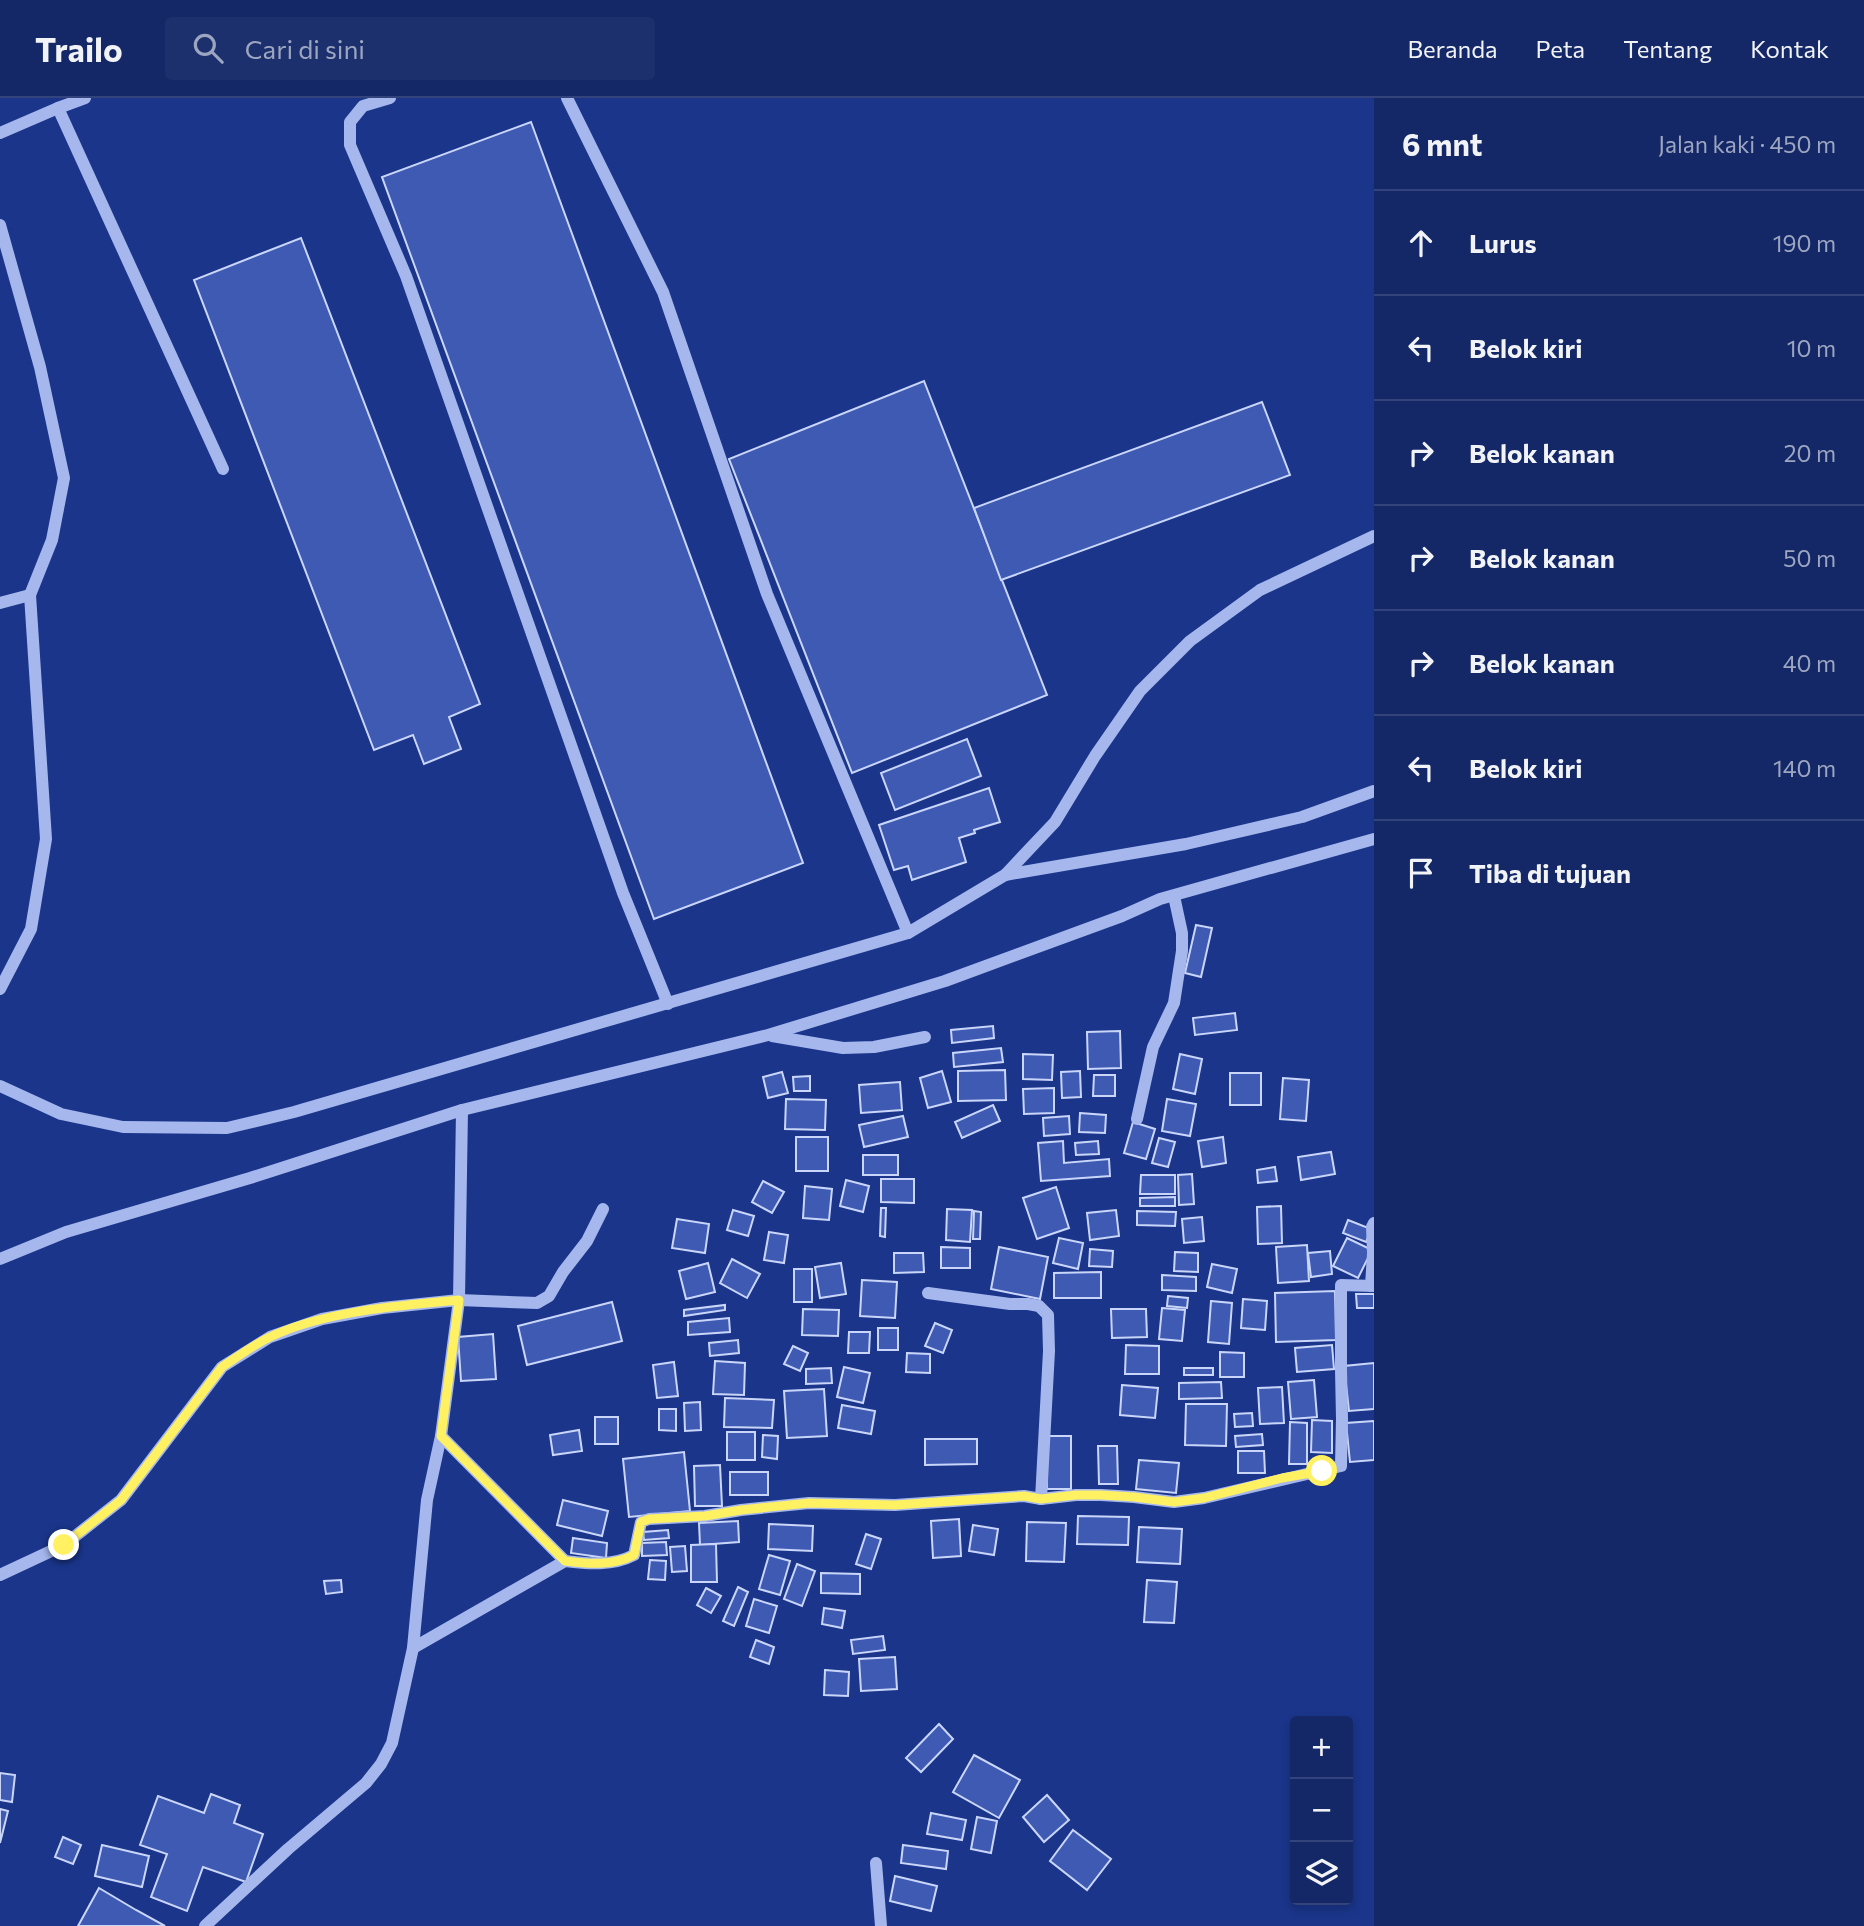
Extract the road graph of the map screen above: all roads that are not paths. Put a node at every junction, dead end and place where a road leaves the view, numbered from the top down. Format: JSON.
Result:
{"nodes":[{"id":1,"x":85,"y":98,"type":"edge"},
{"id":2,"x":390,"y":98,"type":"edge"},
{"id":3,"x":567,"y":98,"type":"edge"},
{"id":4,"x":58,"y":108,"type":"junction"},
{"id":5,"x":0,"y":133,"type":"edge"},
{"id":6,"x":0,"y":225,"type":"edge"},
{"id":7,"x":223,"y":470,"type":"dead end"},
{"id":8,"x":1374,"y":536,"type":"edge"},
{"id":9,"x":30,"y":595,"type":"junction"},
{"id":10,"x":0,"y":603,"type":"edge"},
{"id":11,"x":1374,"y":791,"type":"edge"},
{"id":12,"x":1374,"y":839,"type":"edge"},
{"id":13,"x":1004,"y":875,"type":"junction"},
{"id":14,"x":1174,"y":896,"type":"junction"},
{"id":15,"x":908,"y":933,"type":"junction"},
{"id":16,"x":0,"y":989,"type":"edge"},
{"id":17,"x":668,"y":1003,"type":"junction"},
{"id":18,"x":768,"y":1035,"type":"junction"},
{"id":19,"x":925,"y":1037,"type":"dead end"},
{"id":20,"x":0,"y":1086,"type":"edge"},
{"id":21,"x":461,"y":1110,"type":"junction"},
{"id":22,"x":1138,"y":1119,"type":"dead end"},
{"id":23,"x":603,"y":1209,"type":"dead end"},
{"id":24,"x":1374,"y":1223,"type":"edge"},
{"id":25,"x":0,"y":1259,"type":"edge"},
{"id":26,"x":1372,"y":1286,"type":"edge"},
{"id":27,"x":928,"y":1293,"type":"dead end"},
{"id":28,"x":459,"y":1300,"type":"junction"},
{"id":29,"x":441,"y":1436,"type":"junction"},
{"id":30,"x":1041,"y":1499,"type":"junction"},
{"id":31,"x":565,"y":1561,"type":"junction"},
{"id":32,"x":0,"y":1575,"type":"edge"},
{"id":33,"x":413,"y":1648,"type":"junction"},
{"id":34,"x":876,"y":1863,"type":"dead end"},
{"id":35,"x":205,"y":1926,"type":"edge"},
{"id":36,"x":881,"y":1926,"type":"edge"}],
"edges":[{"from":1,"to":4,"type":"street"},
{"from":2,"to":17,"type":"street"},
{"from":3,"to":15,"type":"street"},
{"from":4,"to":5,"type":"street"},
{"from":4,"to":7,"type":"street"},
{"from":6,"to":9,"type":"street"},
{"from":8,"to":13,"type":"street"},
{"from":9,"to":10,"type":"street"},
{"from":9,"to":16,"type":"street"},
{"from":11,"to":13,"type":"street"},
{"from":12,"to":14,"type":"street"},
{"from":13,"to":15,"type":"street"},
{"from":14,"to":18,"type":"street"},
{"from":14,"to":22,"type":"street"},
{"from":15,"to":17,"type":"street"},
{"from":17,"to":20,"type":"street"},
{"from":18,"to":19,"type":"street"},
{"from":18,"to":21,"type":"street"},
{"from":21,"to":25,"type":"street"},
{"from":21,"to":28,"type":"street"},
{"from":23,"to":28,"type":"street"},
{"from":24,"to":26,"type":"street"},
{"from":26,"to":30,"type":"street"},
{"from":27,"to":30,"type":"street"},
{"from":28,"to":29,"type":"street"},
{"from":28,"to":32,"type":"street"},
{"from":29,"to":31,"type":"street"},
{"from":29,"to":33,"type":"street"},
{"from":30,"to":31,"type":"street"},
{"from":31,"to":33,"type":"street"},
{"from":33,"to":35,"type":"street"},
{"from":34,"to":36,"type":"street"}]}
